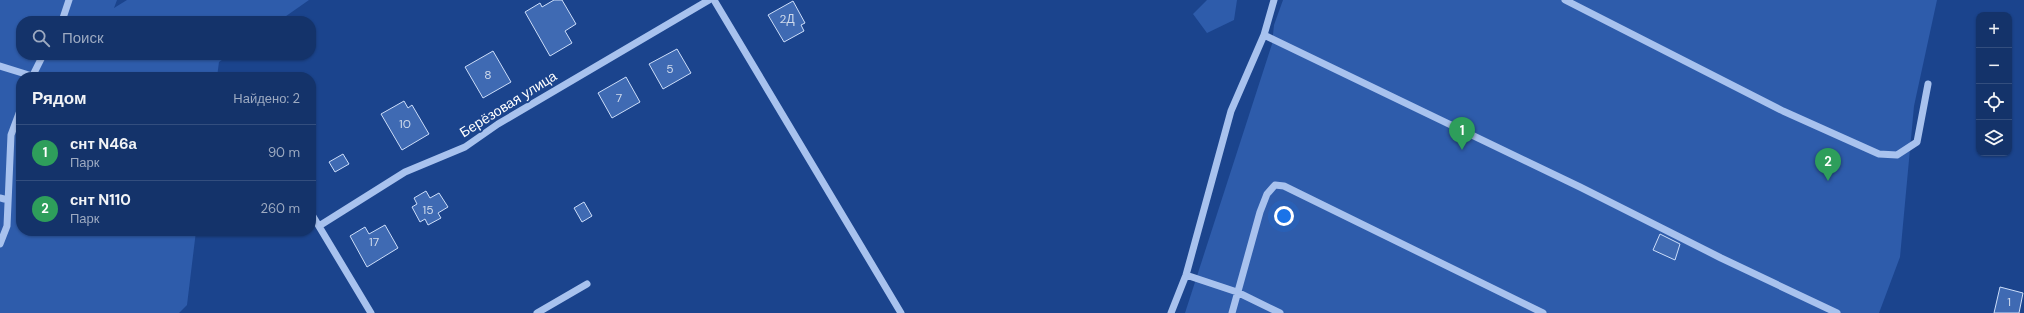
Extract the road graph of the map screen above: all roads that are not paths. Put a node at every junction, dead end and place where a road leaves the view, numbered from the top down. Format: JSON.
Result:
{"nodes":[{"id":1,"x":69,"y":0,"type":"edge"},
{"id":2,"x":708,"y":0,"type":"edge"},
{"id":3,"x":714,"y":0,"type":"edge"},
{"id":4,"x":1274,"y":0,"type":"edge"},
{"id":5,"x":1565,"y":0,"type":"edge"},
{"id":6,"x":64,"y":16,"type":"edge"},
{"id":7,"x":1264,"y":35,"type":"junction"},
{"id":8,"x":41,"y":60,"type":"edge"},
{"id":9,"x":0,"y":66,"type":"edge"},
{"id":10,"x":19,"y":72,"type":"edge"},
{"id":11,"x":34,"y":72,"type":"edge"},
{"id":12,"x":1928,"y":84,"type":"dead end"},
{"id":13,"x":16,"y":122,"type":"edge"},
{"id":14,"x":0,"y":198,"type":"edge"},
{"id":15,"x":8,"y":200,"type":"junction"},
{"id":16,"x":316,"y":221,"type":"edge"},
{"id":17,"x":319,"y":226,"type":"junction"},
{"id":18,"x":0,"y":244,"type":"edge"},
{"id":19,"x":1186,"y":275,"type":"junction"},
{"id":20,"x":587,"y":284,"type":"dead end"},
{"id":21,"x":1237,"y":292,"type":"junction"},
{"id":22,"x":371,"y":313,"type":"edge"},
{"id":23,"x":537,"y":313,"type":"edge"},
{"id":24,"x":901,"y":313,"type":"edge"},
{"id":25,"x":1171,"y":313,"type":"edge"},
{"id":26,"x":1232,"y":313,"type":"edge"},
{"id":27,"x":1280,"y":313,"type":"edge"},
{"id":28,"x":1542,"y":313,"type":"edge"},
{"id":29,"x":1837,"y":313,"type":"edge"}],
"edges":[{"from":1,"to":6,"type":"street"},
{"from":2,"to":17,"type":"street","name":"Берёзовая улица"},
{"from":3,"to":24,"type":"street"},
{"from":4,"to":7,"type":"street"},
{"from":5,"to":12,"type":"street"},
{"from":7,"to":19,"type":"street"},
{"from":7,"to":29,"type":"street"},
{"from":8,"to":11,"type":"street"},
{"from":9,"to":10,"type":"street"},
{"from":13,"to":15,"type":"street"},
{"from":14,"to":15,"type":"street"},
{"from":15,"to":18,"type":"street"},
{"from":16,"to":17,"type":"street"},
{"from":17,"to":22,"type":"street"},
{"from":19,"to":21,"type":"street"},
{"from":19,"to":25,"type":"street"},
{"from":20,"to":23,"type":"street"},
{"from":21,"to":26,"type":"street"},
{"from":21,"to":27,"type":"street"},
{"from":21,"to":28,"type":"street"}]}
